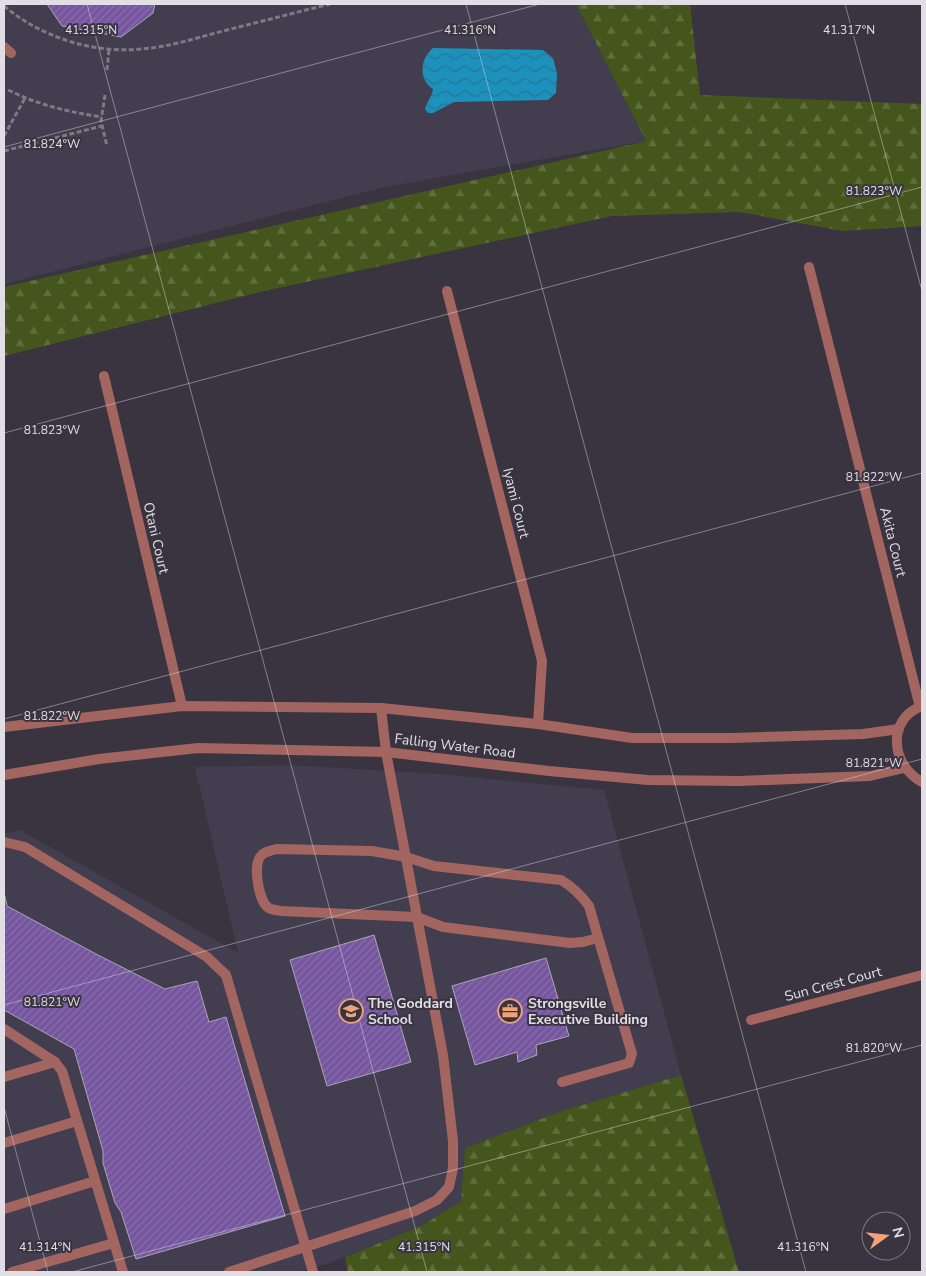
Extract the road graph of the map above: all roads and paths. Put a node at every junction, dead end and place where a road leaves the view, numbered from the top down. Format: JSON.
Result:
{"nodes":[{"id":1,"x":330,"y":4,"type":"edge"},
{"id":2,"x":4,"y":6,"type":"edge"},
{"id":3,"x":109,"y":50,"type":"junction"},
{"id":4,"x":107,"y":70,"type":"dead end"},
{"id":5,"x":8,"y":90,"type":"dead end"},
{"id":6,"x":105,"y":95,"type":"dead end"},
{"id":7,"x":25,"y":98,"type":"junction"},
{"id":8,"x":102,"y":117,"type":"junction"},
{"id":9,"x":102,"y":126,"type":"junction"},
{"id":10,"x":4,"y":136,"type":"edge"},
{"id":11,"x":107,"y":146,"type":"dead end"},
{"id":12,"x":4,"y":151,"type":"edge"},
{"id":13,"x":809,"y":267,"type":"dead end"},
{"id":14,"x":447,"y":290,"type":"dead end"},
{"id":15,"x":104,"y":376,"type":"dead end"},
{"id":16,"x":182,"y":706,"type":"junction"},
{"id":17,"x":921,"y":706,"type":"edge"},
{"id":18,"x":381,"y":708,"type":"junction"},
{"id":19,"x":538,"y":724,"type":"junction"},
{"id":20,"x":4,"y":726,"type":"edge"},
{"id":21,"x":899,"y":729,"type":"junction"},
{"id":22,"x":386,"y":752,"type":"junction"},
{"id":23,"x":904,"y":768,"type":"junction"},
{"id":24,"x":4,"y":774,"type":"edge"},
{"id":25,"x":922,"y":782,"type":"edge"},
{"id":26,"x":4,"y":842,"type":"edge"},
{"id":27,"x":406,"y":857,"type":"junction"},
{"id":28,"x":417,"y":917,"type":"junction"},
{"id":29,"x":598,"y":938,"type":"junction"},
{"id":30,"x":922,"y":975,"type":"edge"},
{"id":31,"x":751,"y":1020,"type":"dead end"},
{"id":32,"x":4,"y":1029,"type":"edge"},
{"id":33,"x":55,"y":1062,"type":"junction"},
{"id":34,"x":4,"y":1077,"type":"edge"},
{"id":35,"x":562,"y":1082,"type":"dead end"},
{"id":36,"x":77,"y":1121,"type":"junction"},
{"id":37,"x":4,"y":1143,"type":"edge"},
{"id":38,"x":95,"y":1181,"type":"junction"},
{"id":39,"x":4,"y":1209,"type":"edge"},
{"id":40,"x":114,"y":1243,"type":"junction"},
{"id":41,"x":306,"y":1248,"type":"junction"},
{"id":42,"x":236,"y":1271,"type":"edge"},
{"id":43,"x":12,"y":1272,"type":"edge"},
{"id":44,"x":123,"y":1272,"type":"edge"},
{"id":45,"x":313,"y":1272,"type":"edge"}],
"edges":[{"from":1,"to":3,"type":"path"},
{"from":2,"to":3,"type":"path"},
{"from":3,"to":4,"type":"path"},
{"from":5,"to":7,"type":"path"},
{"from":6,"to":8,"type":"path"},
{"from":7,"to":8,"type":"path"},
{"from":7,"to":10,"type":"path"},
{"from":8,"to":9,"type":"path"},
{"from":9,"to":11,"type":"path"},
{"from":9,"to":12,"type":"path"},
{"from":13,"to":17,"type":"street","name":"Akita Court"},
{"from":14,"to":19,"type":"street","name":"Iyami Court"},
{"from":15,"to":16,"type":"street","name":"Otani Court"},
{"from":16,"to":18,"type":"street","name":"Falling Water Road"},
{"from":16,"to":20,"type":"street","name":"Falling Water Road"},
{"from":17,"to":21,"type":"street"},
{"from":18,"to":19,"type":"street","name":"Falling Water Road"},
{"from":18,"to":22,"type":"street"},
{"from":19,"to":21,"type":"street","name":"Falling Water Road"},
{"from":21,"to":23,"type":"street"},
{"from":22,"to":23,"type":"street","name":"Falling Water Road"},
{"from":22,"to":24,"type":"street","name":"Falling Water Road"},
{"from":22,"to":27,"type":"street"},
{"from":23,"to":25,"type":"street"},
{"from":26,"to":41,"type":"street"},
{"from":27,"to":28,"type":"street"},
{"from":27,"to":28,"type":"street"},
{"from":27,"to":29,"type":"street"},
{"from":28,"to":29,"type":"street"},
{"from":28,"to":41,"type":"street"},
{"from":29,"to":35,"type":"street"},
{"from":30,"to":31,"type":"street","name":"Sun Crest Court"},
{"from":32,"to":33,"type":"street"},
{"from":33,"to":34,"type":"street"},
{"from":33,"to":36,"type":"street"},
{"from":36,"to":37,"type":"street"},
{"from":36,"to":38,"type":"street"},
{"from":38,"to":39,"type":"street"},
{"from":38,"to":40,"type":"street"},
{"from":40,"to":43,"type":"street"},
{"from":40,"to":44,"type":"street"},
{"from":41,"to":42,"type":"street"},
{"from":41,"to":45,"type":"street"}]}
